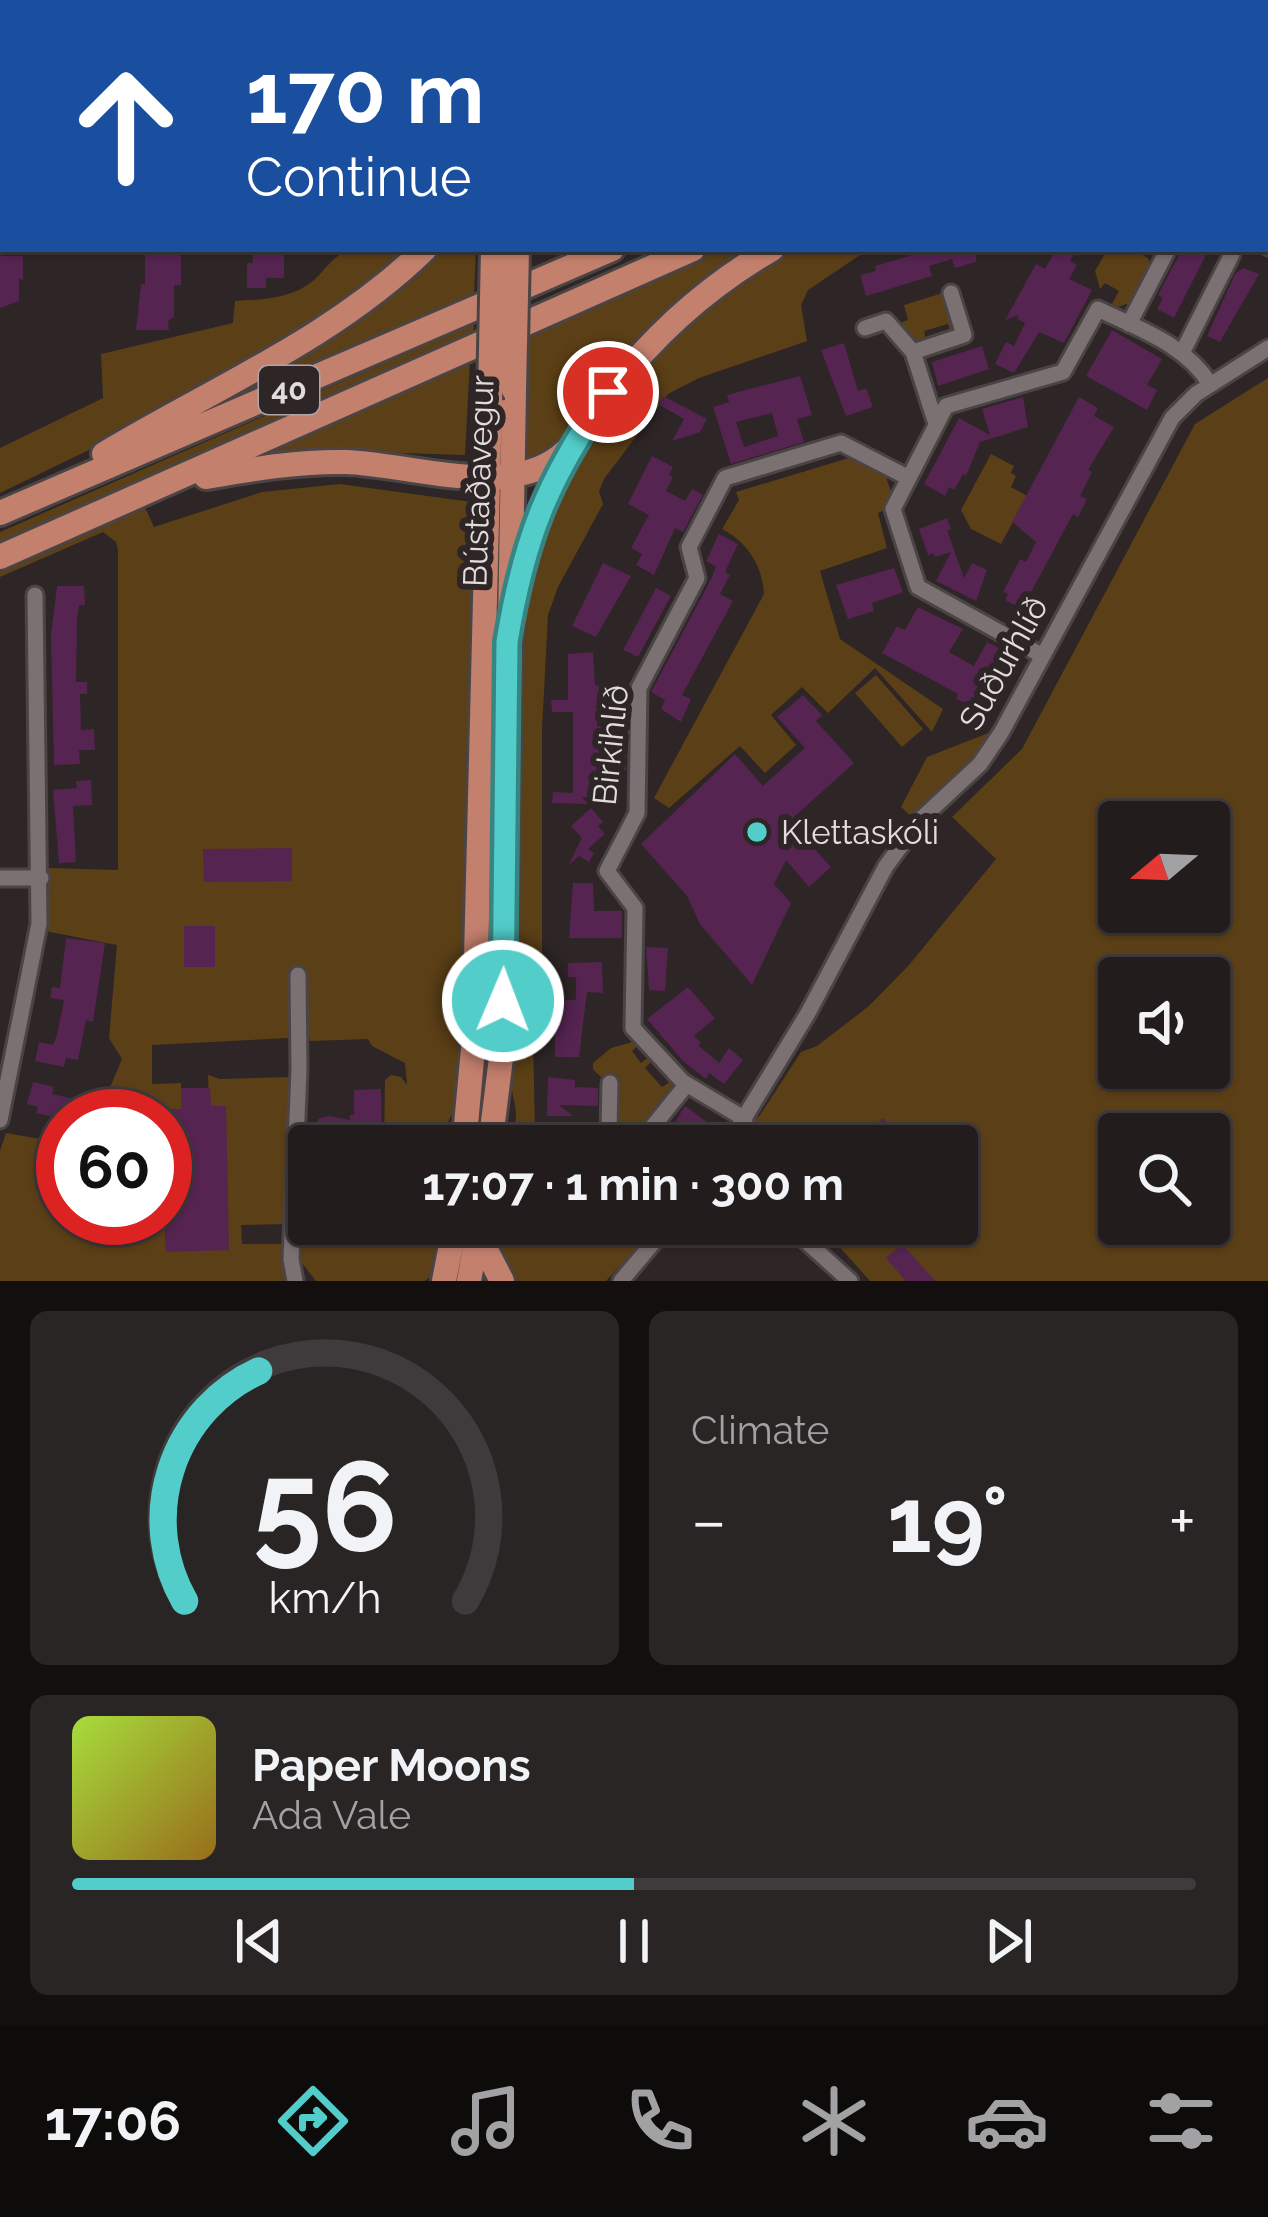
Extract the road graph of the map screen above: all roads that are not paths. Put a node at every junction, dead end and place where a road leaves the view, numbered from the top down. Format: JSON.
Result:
{"nodes":[{"id":1,"x":421,"y":252,"type":"edge"},
{"id":2,"x":493,"y":252,"type":"edge"},
{"id":3,"x":517,"y":252,"type":"edge"},
{"id":4,"x":605,"y":252,"type":"edge"},
{"id":5,"x":686,"y":252,"type":"edge"},
{"id":6,"x":767,"y":252,"type":"edge"},
{"id":7,"x":1166,"y":252,"type":"edge"},
{"id":8,"x":1232,"y":254,"type":"dead end"},
{"id":9,"x":951,"y":293,"type":"dead end"},
{"id":10,"x":1129,"y":324,"type":"junction"},
{"id":11,"x":865,"y":328,"type":"dead end"},
{"id":12,"x":1268,"y":348,"type":"edge"},
{"id":13,"x":1183,"y":351,"type":"junction"},
{"id":14,"x":913,"y":352,"type":"junction"},
{"id":15,"x":1210,"y":384,"type":"junction"},
{"id":16,"x":502,"y":395,"type":"junction"},
{"id":17,"x":936,"y":424,"type":"junction"},
{"id":18,"x":572,"y":446,"type":"junction"},
{"id":19,"x":499,"y":474,"type":"junction"},
{"id":20,"x":909,"y":478,"type":"junction"},
{"id":21,"x":164,"y":484,"type":"junction"},
{"id":22,"x":35,"y":496,"type":"junction"},
{"id":23,"x":0,"y":513,"type":"edge"},
{"id":24,"x":0,"y":557,"type":"edge"},
{"id":25,"x":35,"y":595,"type":"dead end"},
{"id":26,"x":507,"y":642,"type":"junction"},
{"id":27,"x":1043,"y":656,"type":"junction"},
{"id":28,"x":0,"y":878,"type":"edge"},
{"id":29,"x":41,"y":878,"type":"junction"},
{"id":30,"x":298,"y":975,"type":"dead end"},
{"id":31,"x":610,"y":1084,"type":"dead end"},
{"id":32,"x":687,"y":1084,"type":"junction"},
{"id":33,"x":745,"y":1119,"type":"junction"},
{"id":34,"x":0,"y":1120,"type":"edge"},
{"id":35,"x":466,"y":1125,"type":"edge"},
{"id":36,"x":492,"y":1125,"type":"edge"},
{"id":37,"x":609,"y":1125,"type":"edge"},
{"id":38,"x":651,"y":1125,"type":"edge"},
{"id":39,"x":741,"y":1125,"type":"edge"},
{"id":40,"x":451,"y":1245,"type":"edge"},
{"id":41,"x":477,"y":1245,"type":"edge"},
{"id":42,"x":486,"y":1245,"type":"edge"},
{"id":43,"x":653,"y":1245,"type":"edge"},
{"id":44,"x":810,"y":1245,"type":"edge"},
{"id":45,"x":628,"y":1277,"type":"edge"},
{"id":46,"x":295,"y":1281,"type":"edge"},
{"id":47,"x":445,"y":1281,"type":"edge"},
{"id":48,"x":469,"y":1281,"type":"edge"},
{"id":49,"x":502,"y":1281,"type":"edge"},
{"id":50,"x":850,"y":1281,"type":"edge"}],
"edges":[{"from":1,"to":22,"type":"main road"},
{"from":2,"to":16,"type":"main road","name":"Bústaðavegur","bridge":true},
{"from":3,"to":16,"type":"main road","name":"Bústaðavegur","bridge":true},
{"from":4,"to":22,"type":"main road","number":"40"},
{"from":5,"to":21,"type":"main road","number":"40"},
{"from":6,"to":18,"type":"main road"},
{"from":7,"to":10,"type":"street"},
{"from":8,"to":13,"type":"street"},
{"from":9,"to":14,"type":"street"},
{"from":10,"to":13,"type":"street"},
{"from":10,"to":17,"type":"street"},
{"from":11,"to":14,"type":"street"},
{"from":12,"to":15,"type":"street","name":"Suðurhlíð"},
{"from":13,"to":15,"type":"street"},
{"from":14,"to":17,"type":"street"},
{"from":15,"to":27,"type":"street","name":"Suðurhlíð"},
{"from":16,"to":19,"type":"main road","name":"Bústaðavegur"},
{"from":17,"to":20,"type":"street"},
{"from":18,"to":19,"type":"main road"},
{"from":18,"to":26,"type":"main road"},
{"from":19,"to":21,"type":"main road"},
{"from":19,"to":26,"type":"main road","name":"Bústaðavegur"},
{"from":19,"to":35,"type":"main road","name":"Bústaðavegur"},
{"from":20,"to":27,"type":"street"},
{"from":20,"to":32,"type":"street","name":"Birkihlíð"},
{"from":21,"to":24,"type":"main road","number":"40"},
{"from":22,"to":23,"type":"main road","number":"40"},
{"from":25,"to":29,"type":"street"},
{"from":26,"to":36,"type":"main road","name":"Bústaðavegur"},
{"from":27,"to":33,"type":"street","name":"Suðurhlíð"},
{"from":28,"to":29,"type":"street"},
{"from":29,"to":34,"type":"street"},
{"from":30,"to":46,"type":"street"},
{"from":31,"to":37,"type":"street"},
{"from":32,"to":33,"type":"street"},
{"from":32,"to":38,"type":"street"},
{"from":33,"to":39,"type":"street","name":"Suðurhlíð"},
{"from":40,"to":47,"type":"main road"},
{"from":41,"to":48,"type":"main road"},
{"from":42,"to":49,"type":"main road"},
{"from":43,"to":45,"type":"street"},
{"from":44,"to":50,"type":"street"}]}
